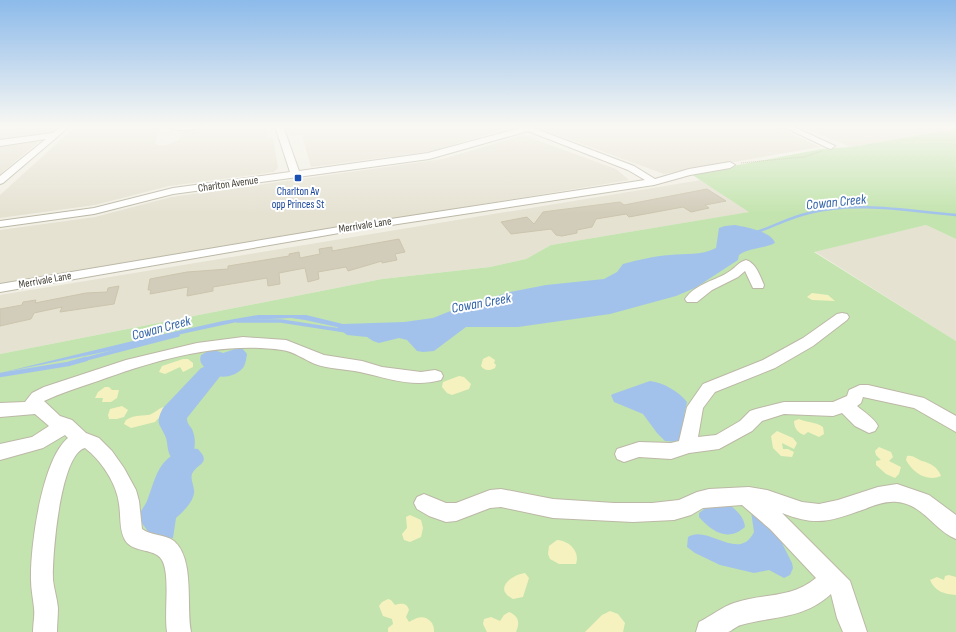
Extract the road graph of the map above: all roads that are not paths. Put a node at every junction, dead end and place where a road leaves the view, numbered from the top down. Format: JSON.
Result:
{"nodes":[{"id":1,"x":30,"y":155,"type":"edge"},
{"id":2,"x":288,"y":155,"type":"edge"},
{"id":3,"x":435,"y":155,"type":"edge"},
{"id":4,"x":598,"y":155,"type":"edge"},
{"id":5,"x":730,"y":165,"type":"road end"},
{"id":6,"x":295,"y":174,"type":"junction"},
{"id":7,"x":0,"y":181,"type":"edge"},
{"id":8,"x":654,"y":182,"type":"junction"},
{"id":9,"x":0,"y":224,"type":"edge"},
{"id":10,"x":758,"y":284,"type":"dead end"},
{"id":11,"x":0,"y":288,"type":"edge"},
{"id":12,"x":692,"y":299,"type":"dead end"},
{"id":13,"x":842,"y":317,"type":"dead end"},
{"id":14,"x":435,"y":376,"type":"dead end"},
{"id":15,"x":30,"y":407,"type":"junction"},
{"id":16,"x":842,"y":407,"type":"junction"},
{"id":17,"x":0,"y":410,"type":"edge"},
{"id":18,"x":66,"y":425,"type":"junction"},
{"id":19,"x":956,"y":425,"type":"edge"},
{"id":20,"x":870,"y":426,"type":"dead end"},
{"id":21,"x":80,"y":441,"type":"junction"},
{"id":22,"x":687,"y":446,"type":"junction"},
{"id":23,"x":0,"y":452,"type":"edge"},
{"id":24,"x":624,"y":454,"type":"dead end"},
{"id":25,"x":746,"y":496,"type":"junction"},
{"id":26,"x":424,"y":504,"type":"dead end"},
{"id":27,"x":956,"y":529,"type":"edge"},
{"id":28,"x":832,"y":579,"type":"junction"},
{"id":29,"x":708,"y":630,"type":"dead end"},
{"id":30,"x":45,"y":632,"type":"edge"},
{"id":31,"x":179,"y":632,"type":"edge"},
{"id":32,"x":855,"y":632,"type":"edge"}],
"edges":[{"from":1,"to":7,"type":"street"},
{"from":2,"to":6,"type":"street"},
{"from":3,"to":6,"type":"street","name":"Charlton Avenue"},
{"from":4,"to":8,"type":"street"},
{"from":5,"to":8,"type":"street","name":"Merrivale Lane"},
{"from":6,"to":9,"type":"street","name":"Charlton Avenue"},
{"from":8,"to":11,"type":"street","name":"Merrivale Lane"},
{"from":10,"to":12,"type":"street"},
{"from":13,"to":22,"type":"street"},
{"from":14,"to":15,"type":"street"},
{"from":15,"to":17,"type":"street"},
{"from":15,"to":18,"type":"street"},
{"from":16,"to":19,"type":"street"},
{"from":16,"to":20,"type":"street"},
{"from":16,"to":22,"type":"street"},
{"from":18,"to":21,"type":"street"},
{"from":18,"to":23,"type":"street"},
{"from":21,"to":30,"type":"street"},
{"from":21,"to":31,"type":"street"},
{"from":22,"to":24,"type":"street"},
{"from":25,"to":26,"type":"street"},
{"from":25,"to":27,"type":"street"},
{"from":25,"to":28,"type":"street"},
{"from":28,"to":29,"type":"street"},
{"from":28,"to":32,"type":"street"}]}
